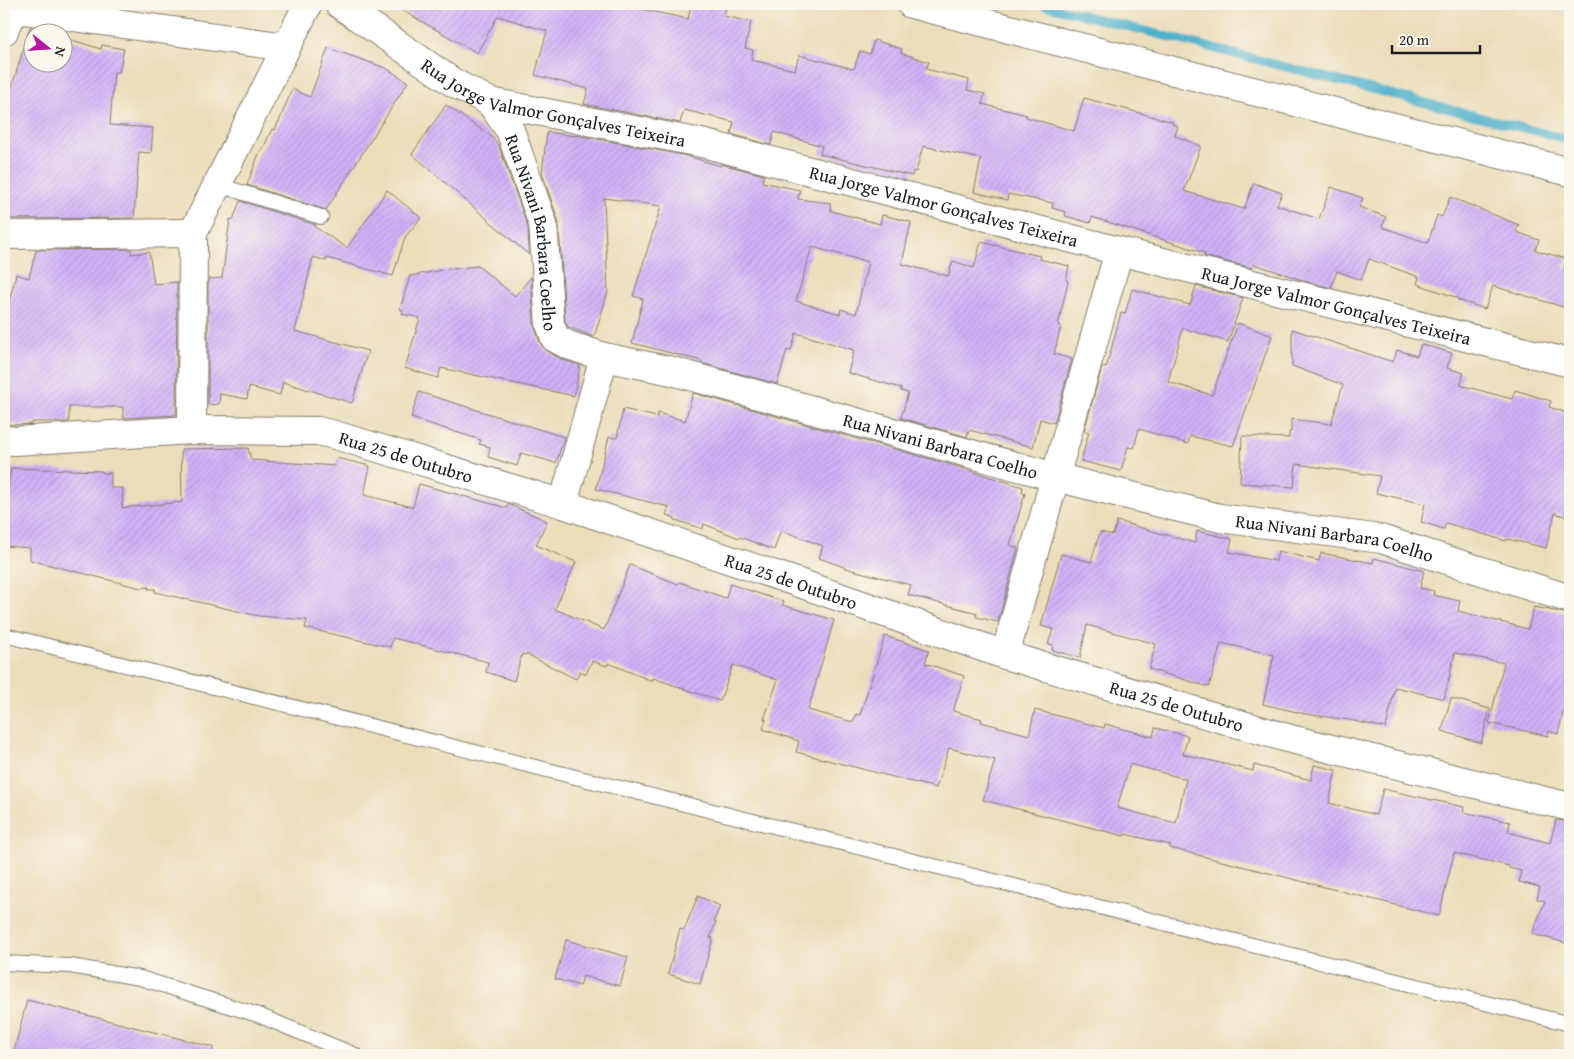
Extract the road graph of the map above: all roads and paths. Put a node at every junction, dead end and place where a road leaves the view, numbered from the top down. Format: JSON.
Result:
{"nodes":[{"id":1,"x":308,"y":4,"type":"edge"},
{"id":2,"x":339,"y":4,"type":"edge"},
{"id":3,"x":911,"y":4,"type":"edge"},
{"id":4,"x":4,"y":31,"type":"edge"},
{"id":5,"x":286,"y":47,"type":"junction"},
{"id":6,"x":490,"y":102,"type":"junction"},
{"id":7,"x":1570,"y":172,"type":"edge"},
{"id":8,"x":218,"y":185,"type":"junction"},
{"id":9,"x":321,"y":217,"type":"dead end"},
{"id":10,"x":193,"y":232,"type":"junction"},
{"id":11,"x":4,"y":235,"type":"edge"},
{"id":12,"x":1119,"y":251,"type":"junction"},
{"id":13,"x":604,"y":357,"type":"junction"},
{"id":14,"x":1570,"y":363,"type":"edge"},
{"id":15,"x":192,"y":430,"type":"junction"},
{"id":16,"x":4,"y":440,"type":"edge"},
{"id":17,"x":1055,"y":476,"type":"junction"},
{"id":18,"x":563,"y":504,"type":"junction"},
{"id":19,"x":1570,"y":599,"type":"edge"},
{"id":20,"x":4,"y":636,"type":"edge"},
{"id":21,"x":1005,"y":655,"type":"junction"},
{"id":22,"x":1570,"y":807,"type":"edge"},
{"id":23,"x":4,"y":963,"type":"edge"},
{"id":24,"x":1570,"y":1024,"type":"edge"},
{"id":25,"x":355,"y":1055,"type":"edge"}],
"edges":[{"from":1,"to":5,"type":"street"},
{"from":2,"to":6,"type":"street","name":"Rua Jorge Valmor Gonçalves Teixeira"},
{"from":3,"to":7,"type":"street"},
{"from":4,"to":5,"type":"street"},
{"from":5,"to":8,"type":"street"},
{"from":6,"to":12,"type":"street","name":"Rua Jorge Valmor Gonçalves Teixeira"},
{"from":6,"to":13,"type":"street","name":"Rua Nivani Barbara Coelho"},
{"from":8,"to":9,"type":"lane"},
{"from":8,"to":10,"type":"street"},
{"from":10,"to":11,"type":"street"},
{"from":10,"to":15,"type":"street"},
{"from":12,"to":14,"type":"street","name":"Rua Jorge Valmor Gonçalves Teixeira"},
{"from":12,"to":17,"type":"street"},
{"from":13,"to":17,"type":"street","name":"Rua Nivani Barbara Coelho"},
{"from":13,"to":18,"type":"street"},
{"from":15,"to":16,"type":"street","name":"Rua 25 de Outubro"},
{"from":15,"to":18,"type":"street","name":"Rua 25 de Outubro"},
{"from":17,"to":19,"type":"street","name":"Rua Nivani Barbara Coelho"},
{"from":17,"to":21,"type":"street"},
{"from":18,"to":21,"type":"street","name":"Rua 25 de Outubro"},
{"from":20,"to":24,"type":"lane"},
{"from":21,"to":22,"type":"street","name":"Rua 25 de Outubro"},
{"from":23,"to":25,"type":"lane"}]}
